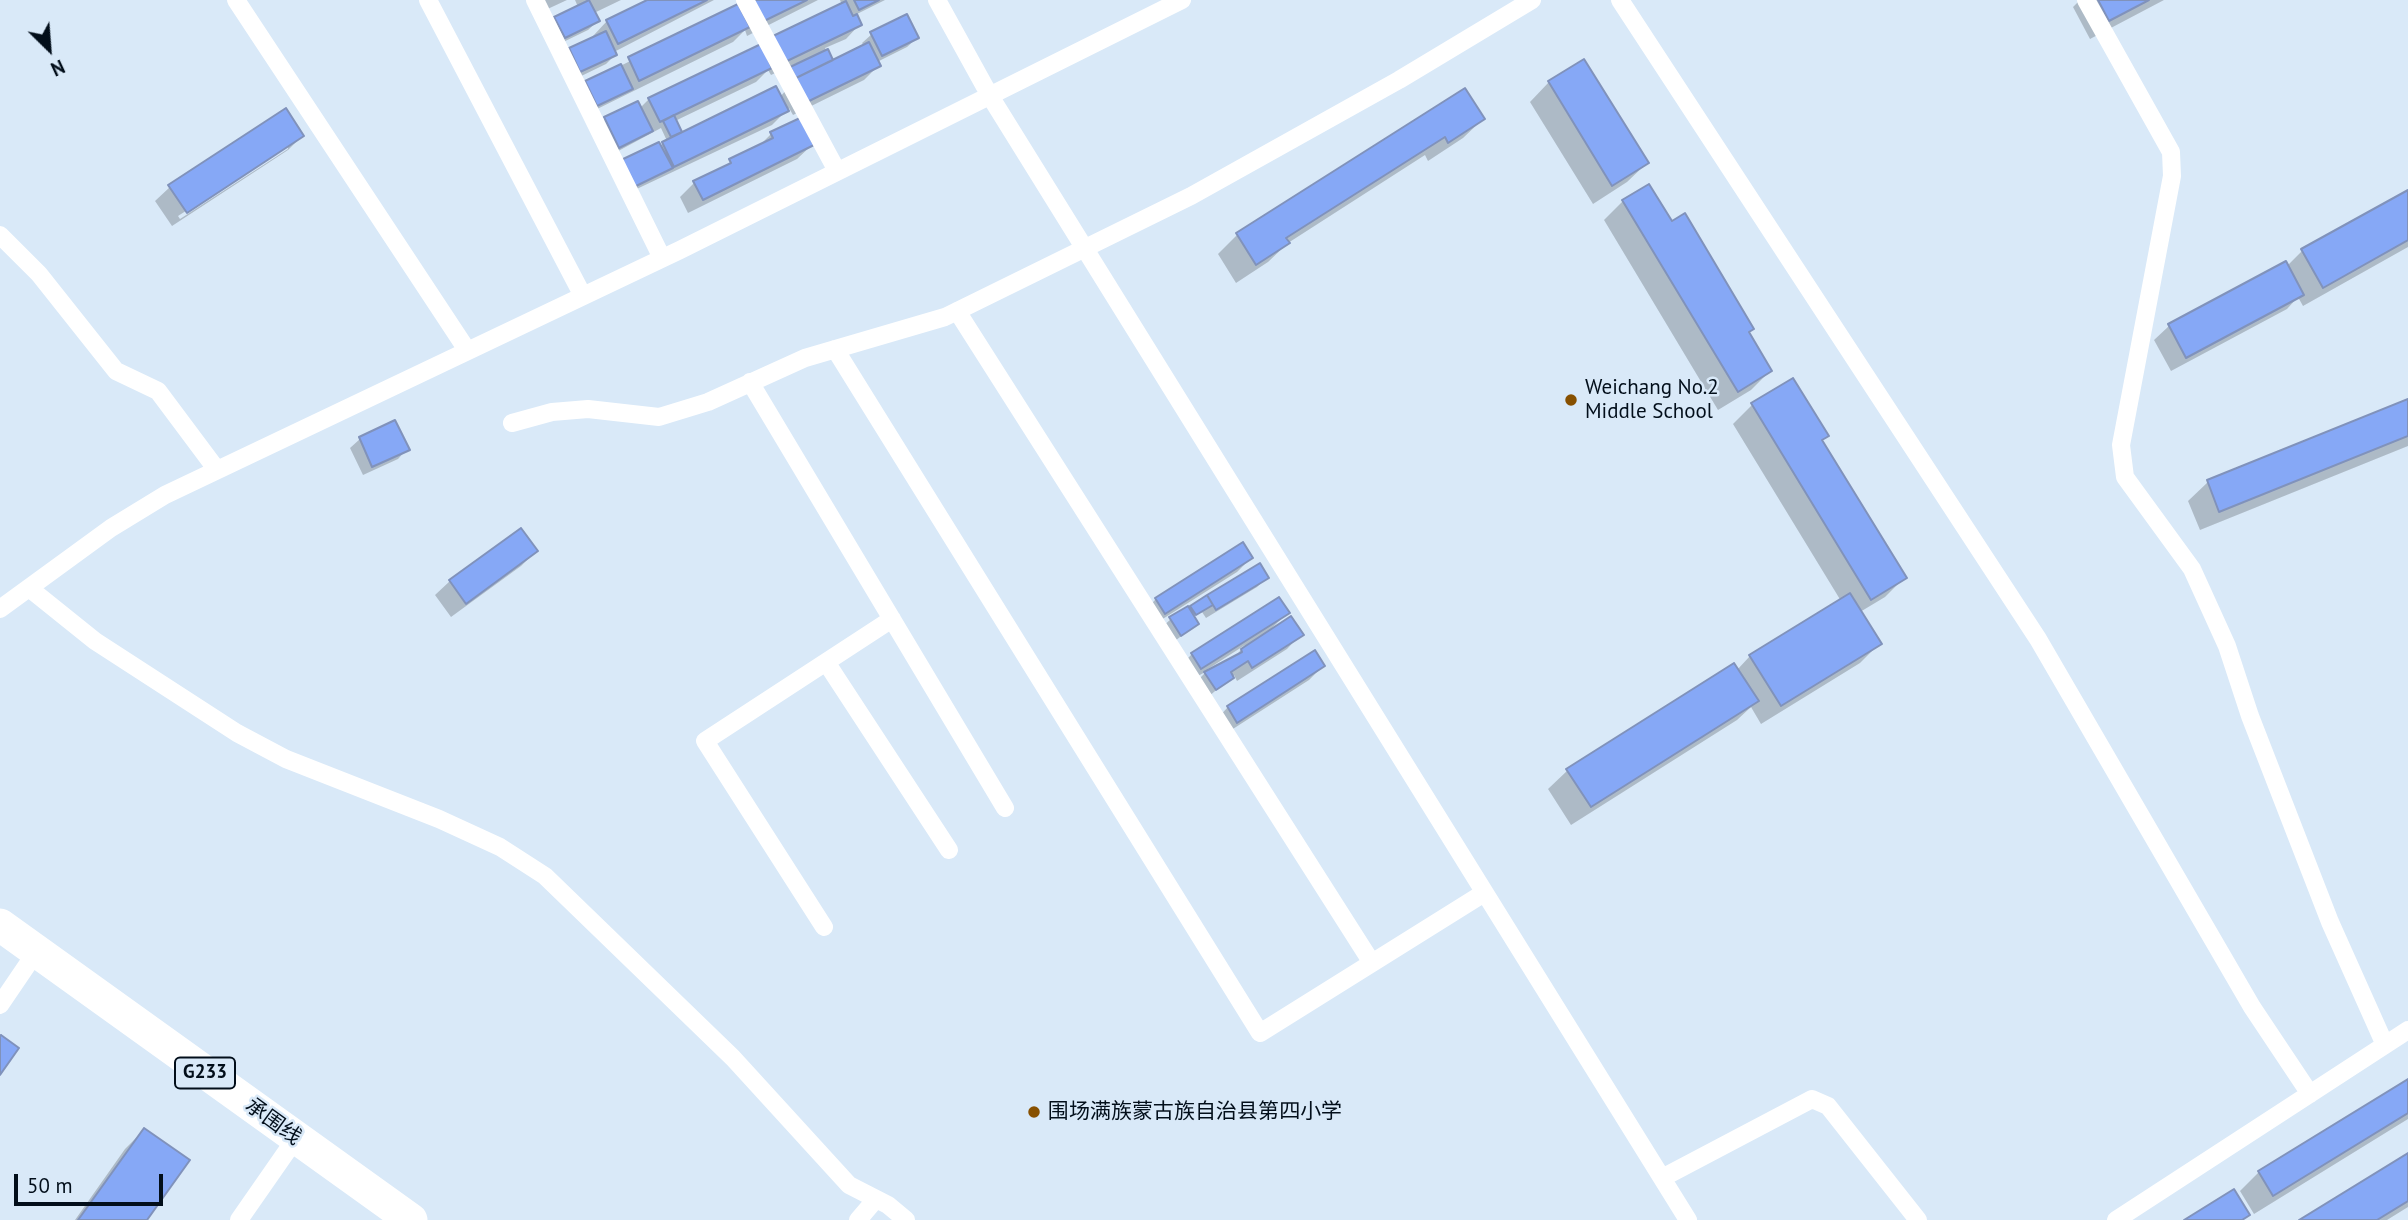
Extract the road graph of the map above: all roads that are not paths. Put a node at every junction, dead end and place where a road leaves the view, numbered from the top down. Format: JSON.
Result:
{"nodes":[{"id":1,"x":236,"y":0,"type":"edge"},
{"id":2,"x":428,"y":0,"type":"edge"},
{"id":3,"x":535,"y":0,"type":"edge"},
{"id":4,"x":745,"y":0,"type":"edge"},
{"id":5,"x":937,"y":0,"type":"edge"},
{"id":6,"x":1182,"y":0,"type":"edge"},
{"id":7,"x":1532,"y":0,"type":"edge"},
{"id":8,"x":1620,"y":0,"type":"edge"},
{"id":9,"x":2086,"y":0,"type":"edge"},
{"id":10,"x":989,"y":96,"type":"junction"},
{"id":11,"x":837,"y":171,"type":"junction"},
{"id":12,"x":0,"y":235,"type":"edge"},
{"id":13,"x":1083,"y":247,"type":"junction"},
{"id":14,"x":662,"y":258,"type":"junction"},
{"id":15,"x":583,"y":296,"type":"junction"},
{"id":16,"x":957,"y":311,"type":"junction"},
{"id":17,"x":835,"y":349,"type":"junction"},
{"id":18,"x":467,"y":350,"type":"junction"},
{"id":19,"x":750,"y":382,"type":"junction"},
{"id":20,"x":512,"y":423,"type":"dead end"},
{"id":21,"x":217,"y":470,"type":"junction"},
{"id":22,"x":29,"y":588,"type":"junction"},
{"id":23,"x":0,"y":609,"type":"edge"},
{"id":24,"x":892,"y":619,"type":"junction"},
{"id":25,"x":827,"y":662,"type":"junction"},
{"id":26,"x":1005,"y":808,"type":"dead end"},
{"id":27,"x":949,"y":850,"type":"dead end"},
{"id":28,"x":1483,"y":893,"type":"junction"},
{"id":29,"x":0,"y":925,"type":"edge"},
{"id":30,"x":824,"y":928,"type":"dead end"},
{"id":31,"x":36,"y":952,"type":"junction"},
{"id":32,"x":1372,"y":963,"type":"junction"},
{"id":33,"x":0,"y":1005,"type":"edge"},
{"id":34,"x":2408,"y":1030,"type":"edge"},
{"id":35,"x":2385,"y":1045,"type":"junction"},
{"id":36,"x":2310,"y":1094,"type":"junction"},
{"id":37,"x":296,"y":1138,"type":"junction"},
{"id":38,"x":1662,"y":1178,"type":"junction"},
{"id":39,"x":876,"y":1199,"type":"junction"},
{"id":40,"x":239,"y":1220,"type":"edge"},
{"id":41,"x":411,"y":1220,"type":"edge"},
{"id":42,"x":858,"y":1220,"type":"edge"},
{"id":43,"x":906,"y":1220,"type":"edge"},
{"id":44,"x":1688,"y":1220,"type":"edge"},
{"id":45,"x":1918,"y":1220,"type":"edge"},
{"id":46,"x":2116,"y":1220,"type":"edge"}],
"edges":[{"from":1,"to":18,"type":"street"},
{"from":2,"to":15,"type":"street"},
{"from":3,"to":14,"type":"street"},
{"from":4,"to":11,"type":"street"},
{"from":5,"to":10,"type":"street"},
{"from":6,"to":10,"type":"street"},
{"from":7,"to":13,"type":"street"},
{"from":8,"to":36,"type":"street"},
{"from":9,"to":35,"type":"street"},
{"from":10,"to":11,"type":"street"},
{"from":10,"to":13,"type":"street"},
{"from":11,"to":14,"type":"street"},
{"from":12,"to":21,"type":"street"},
{"from":13,"to":16,"type":"street"},
{"from":13,"to":28,"type":"street"},
{"from":14,"to":15,"type":"street"},
{"from":15,"to":18,"type":"street"},
{"from":16,"to":17,"type":"street"},
{"from":16,"to":32,"type":"street"},
{"from":17,"to":19,"type":"street"},
{"from":17,"to":32,"type":"street"},
{"from":18,"to":21,"type":"street"},
{"from":19,"to":20,"type":"street"},
{"from":19,"to":24,"type":"street"},
{"from":21,"to":22,"type":"street"},
{"from":22,"to":23,"type":"street"},
{"from":22,"to":39,"type":"street"},
{"from":24,"to":25,"type":"street"},
{"from":24,"to":26,"type":"street"},
{"from":25,"to":27,"type":"street"},
{"from":25,"to":30,"type":"street"},
{"from":28,"to":32,"type":"street"},
{"from":28,"to":38,"type":"street"},
{"from":29,"to":31,"type":"highway","name":"承围线","number":"G233"},
{"from":31,"to":33,"type":"street"},
{"from":31,"to":37,"type":"highway","name":"承围线","number":"G233"},
{"from":34,"to":35,"type":"street"},
{"from":35,"to":36,"type":"street"},
{"from":36,"to":46,"type":"street"},
{"from":37,"to":40,"type":"street"},
{"from":37,"to":41,"type":"highway","name":"承围线","number":"G233"},
{"from":38,"to":44,"type":"street"},
{"from":38,"to":45,"type":"street"},
{"from":39,"to":42,"type":"street"},
{"from":39,"to":43,"type":"street"}]}
